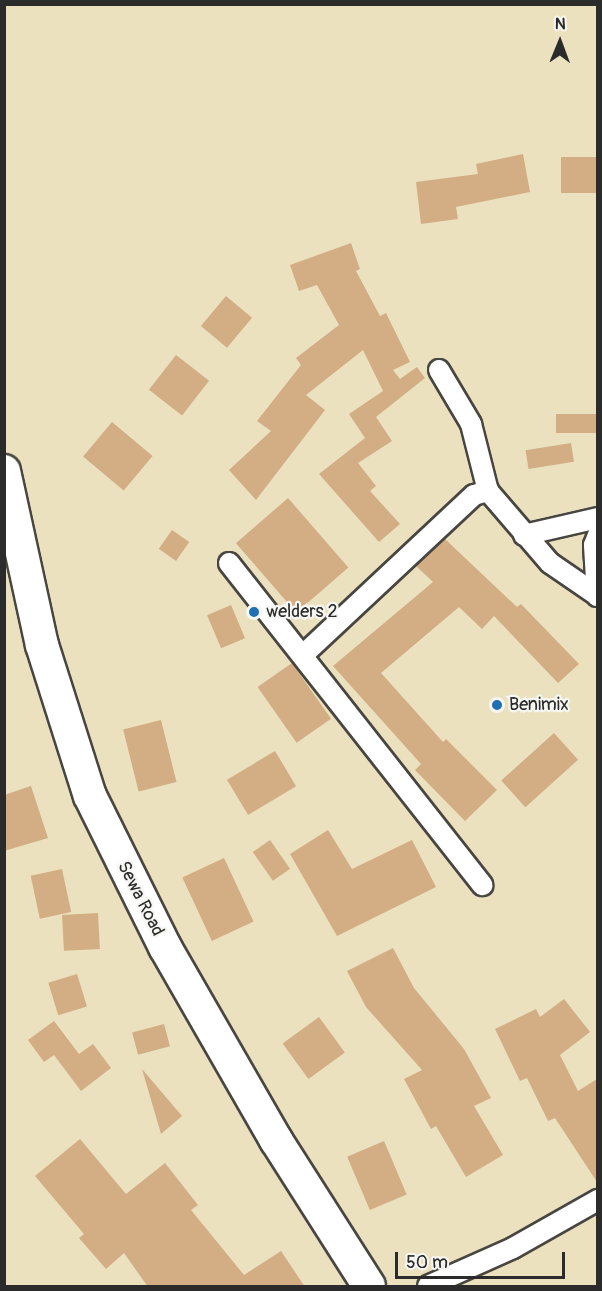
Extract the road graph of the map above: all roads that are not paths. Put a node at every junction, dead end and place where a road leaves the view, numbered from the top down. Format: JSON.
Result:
{"nodes":[{"id":1,"x":440,"y":370,"type":"dead end"},
{"id":2,"x":4,"y":471,"type":"edge"},
{"id":3,"x":488,"y":491,"type":"junction"},
{"id":4,"x":597,"y":518,"type":"edge"},
{"id":5,"x":524,"y":535,"type":"junction"},
{"id":6,"x":597,"y":536,"type":"edge"},
{"id":7,"x":229,"y":563,"type":"dead end"},
{"id":8,"x":597,"y":596,"type":"edge"},
{"id":9,"x":303,"y":655,"type":"junction"},
{"id":10,"x":482,"y":885,"type":"dead end"},
{"id":11,"x":597,"y":1200,"type":"edge"},
{"id":12,"x":369,"y":1287,"type":"edge"},
{"id":13,"x":428,"y":1287,"type":"edge"}],
"edges":[{"from":1,"to":3,"type":"street"},
{"from":2,"to":12,"type":"main road","name":"Sewa Road"},
{"from":3,"to":5,"type":"street"},
{"from":3,"to":9,"type":"street"},
{"from":4,"to":5,"type":"street"},
{"from":5,"to":8,"type":"street"},
{"from":6,"to":8,"type":"street"},
{"from":7,"to":9,"type":"street"},
{"from":9,"to":10,"type":"street"},
{"from":11,"to":13,"type":"street"}]}
